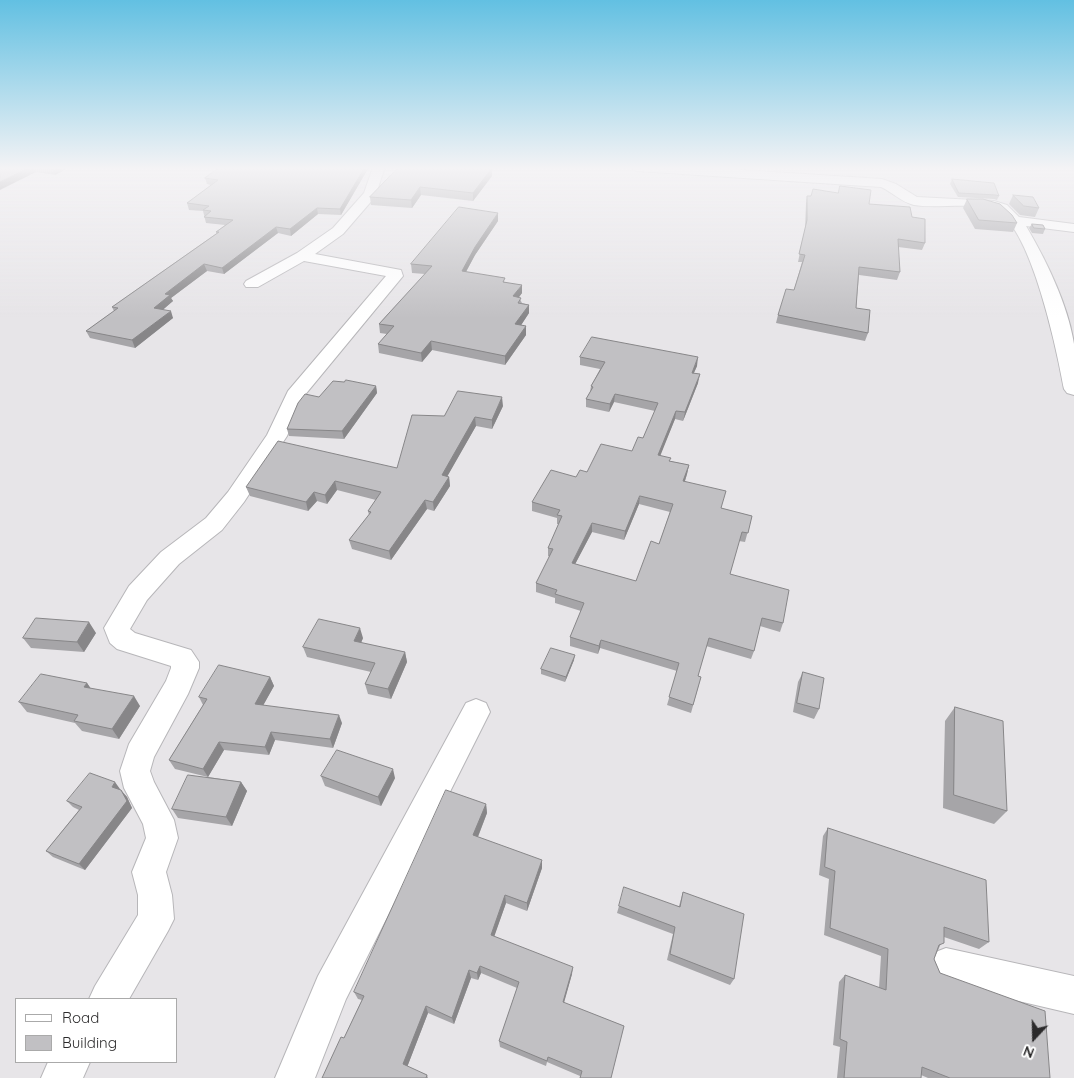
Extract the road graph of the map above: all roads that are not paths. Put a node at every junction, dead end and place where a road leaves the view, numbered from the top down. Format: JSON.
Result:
{"nodes":[{"id":1,"x":350,"y":217,"type":"edge"},
{"id":2,"x":1012,"y":217,"type":"edge"},
{"id":3,"x":1016,"y":221,"type":"junction"},
{"id":4,"x":1074,"y":228,"type":"edge"},
{"id":5,"x":302,"y":256,"type":"junction"},
{"id":6,"x":252,"y":284,"type":"dead end"},
{"id":7,"x":1074,"y":389,"type":"edge"},
{"id":8,"x":476,"y":712,"type":"dead end"},
{"id":9,"x":946,"y":966,"type":"dead end"},
{"id":10,"x":1074,"y":996,"type":"edge"},
{"id":11,"x":109,"y":998,"type":"edge"},
{"id":12,"x":69,"y":1063,"type":"edge"},
{"id":13,"x":60,"y":1078,"type":"edge"},
{"id":14,"x":295,"y":1078,"type":"edge"}],
"edges":[{"from":1,"to":5,"type":"street"},
{"from":2,"to":3,"type":"street"},
{"from":3,"to":4,"type":"street"},
{"from":3,"to":7,"type":"street"},
{"from":5,"to":6,"type":"street"},
{"from":5,"to":11,"type":"street"},
{"from":8,"to":14,"type":"street"},
{"from":9,"to":10,"type":"street"},
{"from":12,"to":13,"type":"street"}]}
